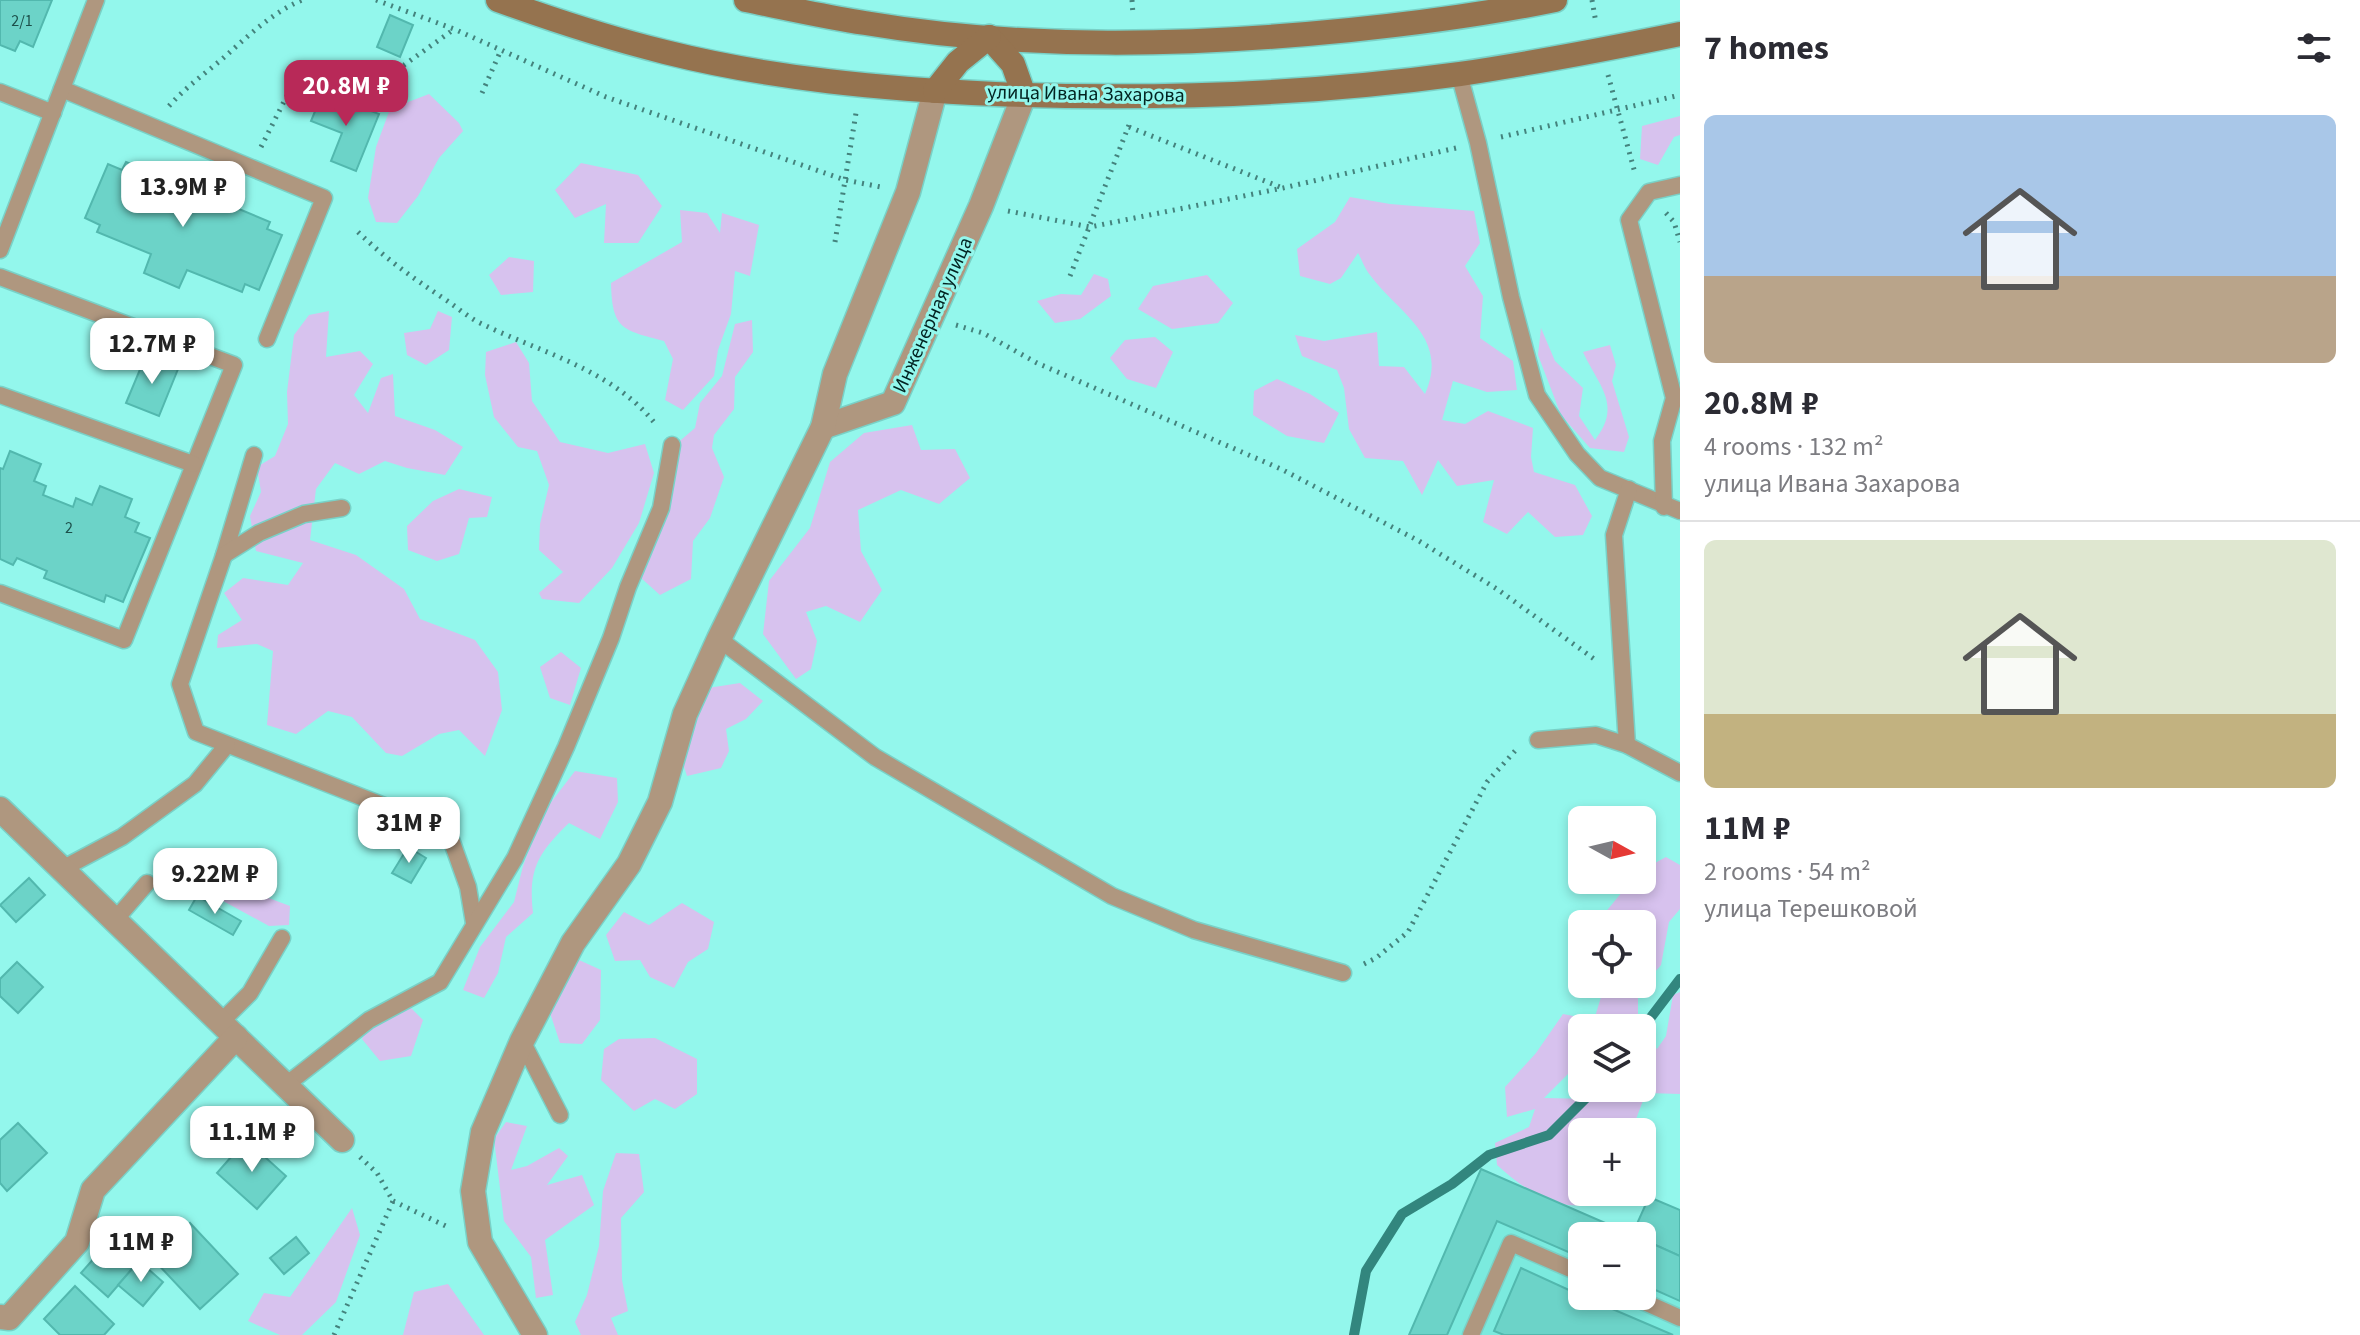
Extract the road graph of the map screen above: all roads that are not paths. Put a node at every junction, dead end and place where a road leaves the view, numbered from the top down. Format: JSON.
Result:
{"nodes":[{"id":1,"x":96,"y":0,"type":"edge"},
{"id":2,"x":498,"y":0,"type":"edge"},
{"id":3,"x":746,"y":0,"type":"edge"},
{"id":4,"x":1555,"y":0,"type":"edge"},
{"id":5,"x":1680,"y":34,"type":"edge"},
{"id":6,"x":989,"y":37,"type":"junction"},
{"id":7,"x":1459,"y":74,"type":"junction"},
{"id":8,"x":62,"y":89,"type":"junction"},
{"id":9,"x":935,"y":91,"type":"junction"},
{"id":10,"x":0,"y":92,"type":"edge"},
{"id":11,"x":1024,"y":95,"type":"junction"},
{"id":12,"x":53,"y":113,"type":"junction"},
{"id":13,"x":1680,"y":185,"type":"edge"},
{"id":14,"x":0,"y":250,"type":"edge"},
{"id":15,"x":0,"y":277,"type":"edge"},
{"id":16,"x":267,"y":339,"type":"dead end"},
{"id":17,"x":0,"y":395,"type":"edge"},
{"id":18,"x":823,"y":427,"type":"junction"},
{"id":19,"x":672,"y":445,"type":"road end"},
{"id":20,"x":254,"y":455,"type":"dead end"},
{"id":21,"x":193,"y":464,"type":"junction"},
{"id":22,"x":1629,"y":489,"type":"junction"},
{"id":23,"x":342,"y":508,"type":"dead end"},
{"id":24,"x":1672,"y":509,"type":"edge"},
{"id":25,"x":224,"y":555,"type":"junction"},
{"id":26,"x":0,"y":593,"type":"edge"},
{"id":27,"x":719,"y":639,"type":"junction"},
{"id":28,"x":1538,"y":740,"type":"road end"},
{"id":29,"x":227,"y":745,"type":"junction"},
{"id":30,"x":1627,"y":745,"type":"junction"},
{"id":31,"x":1680,"y":773,"type":"edge"},
{"id":32,"x":0,"y":809,"type":"edge"},
{"id":33,"x":62,"y":869,"type":"junction"},
{"id":34,"x":147,"y":883,"type":"dead end"},
{"id":35,"x":115,"y":920,"type":"junction"},
{"id":36,"x":474,"y":923,"type":"junction"},
{"id":37,"x":282,"y":938,"type":"dead end"},
{"id":38,"x":1343,"y":973,"type":"road end"},
{"id":39,"x":228,"y":1030,"type":"junction"},
{"id":40,"x":522,"y":1041,"type":"junction"},
{"id":41,"x":286,"y":1085,"type":"junction"},
{"id":42,"x":560,"y":1115,"type":"dead end"},
{"id":43,"x":342,"y":1140,"type":"road end"},
{"id":44,"x":1568,"y":1268,"type":"edge"},
{"id":45,"x":1656,"y":1307,"type":"edge"},
{"id":46,"x":0,"y":1317,"type":"edge"},
{"id":47,"x":1680,"y":1318,"type":"edge"},
{"id":48,"x":535,"y":1335,"type":"edge"},
{"id":49,"x":1471,"y":1335,"type":"edge"}],
"edges":[{"from":1,"to":8,"type":"lane"},
{"from":2,"to":9,"type":"main road","name":"улица Ивана Захарова"},
{"from":3,"to":6,"type":"main road"},
{"from":4,"to":6,"type":"main road"},
{"from":5,"to":7,"type":"main road","name":"улица Ивана Захарова"},
{"from":6,"to":9,"type":"main road"},
{"from":6,"to":11,"type":"main road"},
{"from":7,"to":11,"type":"main road","name":"улица Ивана Захарова"},
{"from":7,"to":22,"type":"lane"},
{"from":8,"to":12,"type":"lane"},
{"from":8,"to":16,"type":"lane"},
{"from":9,"to":11,"type":"main road","name":"улица Ивана Захарова"},
{"from":9,"to":18,"type":"street"},
{"from":10,"to":12,"type":"lane"},
{"from":11,"to":18,"type":"street","name":"Инженерная улица"},
{"from":12,"to":14,"type":"lane"},
{"from":13,"to":24,"type":"lane"},
{"from":15,"to":21,"type":"lane"},
{"from":17,"to":21,"type":"lane"},
{"from":18,"to":27,"type":"street"},
{"from":19,"to":36,"type":"lane"},
{"from":20,"to":25,"type":"lane"},
{"from":21,"to":26,"type":"lane"},
{"from":22,"to":24,"type":"lane"},
{"from":22,"to":30,"type":"lane"},
{"from":23,"to":25,"type":"lane"},
{"from":25,"to":29,"type":"lane"},
{"from":27,"to":38,"type":"lane"},
{"from":27,"to":40,"type":"street"},
{"from":28,"to":30,"type":"lane"},
{"from":29,"to":33,"type":"lane"},
{"from":29,"to":36,"type":"lane"},
{"from":30,"to":31,"type":"lane"},
{"from":32,"to":33,"type":"street"},
{"from":33,"to":35,"type":"street"},
{"from":34,"to":35,"type":"lane"},
{"from":35,"to":39,"type":"street"},
{"from":36,"to":41,"type":"lane"},
{"from":37,"to":39,"type":"lane"},
{"from":39,"to":41,"type":"street"},
{"from":39,"to":46,"type":"street"},
{"from":40,"to":42,"type":"lane"},
{"from":40,"to":48,"type":"street"},
{"from":41,"to":43,"type":"street"},
{"from":44,"to":49,"type":"lane"},
{"from":45,"to":47,"type":"lane"}]}
